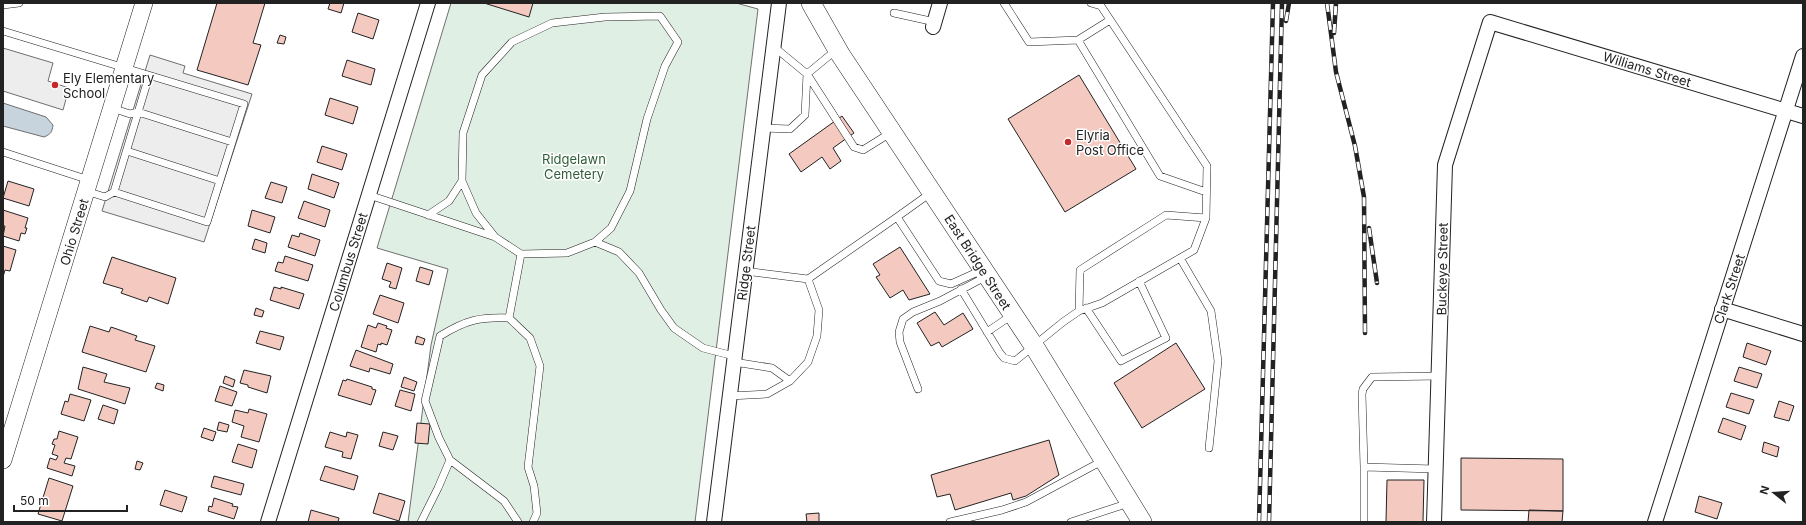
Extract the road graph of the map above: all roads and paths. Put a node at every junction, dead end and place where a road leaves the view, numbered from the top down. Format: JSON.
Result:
{"nodes":[{"id":1,"x":19,"y":3,"type":"edge"},
{"id":2,"x":144,"y":3,"type":"edge"},
{"id":3,"x":428,"y":3,"type":"edge"},
{"id":4,"x":778,"y":3,"type":"edge"},
{"id":5,"x":811,"y":3,"type":"edge"},
{"id":6,"x":940,"y":3,"type":"edge"},
{"id":7,"x":1004,"y":3,"type":"edge"},
{"id":8,"x":1091,"y":3,"type":"edge"},
{"id":9,"x":3,"y":5,"type":"edge"},
{"id":10,"x":894,"y":13,"type":"dead end"},
{"id":11,"x":1110,"y":20,"type":"junction"},
{"id":12,"x":1490,"y":22,"type":"joint"},
{"id":13,"x":934,"y":25,"type":"joint"},
{"id":14,"x":3,"y":32,"type":"edge"},
{"id":15,"x":1078,"y":40,"type":"junction"},
{"id":16,"x":773,"y":46,"type":"junction"},
{"id":17,"x":838,"y":49,"type":"junction"},
{"id":18,"x":1803,"y":56,"type":"edge"},
{"id":19,"x":124,"y":68,"type":"junction"},
{"id":20,"x":807,"y":74,"type":"junction"},
{"id":21,"x":149,"y":76,"type":"junction"},
{"id":22,"x":112,"y":108,"type":"junction"},
{"id":23,"x":1786,"y":110,"type":"junction"},
{"id":24,"x":138,"y":112,"type":"junction"},
{"id":25,"x":1803,"y":116,"type":"edge"},
{"id":26,"x":763,"y":128,"type":"junction"},
{"id":27,"x":892,"y":132,"type":"junction"},
{"id":28,"x":232,"y":142,"type":"junction"},
{"id":29,"x":127,"y":150,"type":"junction"},
{"id":30,"x":3,"y":152,"type":"edge"},
{"id":31,"x":220,"y":181,"type":"junction"},
{"id":32,"x":462,"y":182,"type":"junction"},
{"id":33,"x":88,"y":185,"type":"junction"},
{"id":34,"x":114,"y":192,"type":"junction"},
{"id":35,"x":932,"y":192,"type":"junction"},
{"id":36,"x":1206,"y":192,"type":"junction"},
{"id":37,"x":369,"y":196,"type":"junction"},
{"id":38,"x":428,"y":215,"type":"junction"},
{"id":39,"x":897,"y":217,"type":"junction"},
{"id":40,"x":1206,"y":218,"type":"junction"},
{"id":41,"x":495,"y":237,"type":"junction"},
{"id":42,"x":595,"y":242,"type":"junction"},
{"id":43,"x":522,"y":254,"type":"junction"},
{"id":44,"x":1180,"y":258,"type":"junction"},
{"id":45,"x":745,"y":271,"type":"junction"},
{"id":46,"x":985,"y":272,"type":"junction"},
{"id":47,"x":808,"y":279,"type":"junction"},
{"id":48,"x":1139,"y":281,"type":"junction"},
{"id":49,"x":961,"y":289,"type":"junction"},
{"id":50,"x":1722,"y":309,"type":"junction"},
{"id":51,"x":1083,"y":310,"type":"junction"},
{"id":52,"x":1013,"y":315,"type":"junction"},
{"id":53,"x":509,"y":318,"type":"junction"},
{"id":54,"x":987,"y":332,"type":"junction"},
{"id":55,"x":1803,"y":334,"type":"edge"},
{"id":56,"x":1034,"y":346,"type":"junction"},
{"id":57,"x":734,"y":359,"type":"junction"},
{"id":58,"x":1439,"y":376,"type":"junction"},
{"id":59,"x":790,"y":381,"type":"junction"},
{"id":60,"x":918,"y":389,"type":"dead end"},
{"id":61,"x":729,"y":396,"type":"junction"},
{"id":62,"x":1209,"y":448,"type":"dead end"},
{"id":63,"x":3,"y":460,"type":"edge"},
{"id":64,"x":450,"y":460,"type":"junction"},
{"id":65,"x":1104,"y":460,"type":"junction"},
{"id":66,"x":1364,"y":468,"type":"junction"},
{"id":67,"x":1435,"y":469,"type":"junction"},
{"id":68,"x":1130,"y":503,"type":"junction"},
{"id":69,"x":268,"y":522,"type":"edge"},
{"id":70,"x":421,"y":522,"type":"edge"},
{"id":71,"x":518,"y":522,"type":"edge"},
{"id":72,"x":533,"y":522,"type":"edge"},
{"id":73,"x":714,"y":522,"type":"edge"},
{"id":74,"x":950,"y":522,"type":"edge"},
{"id":75,"x":1071,"y":522,"type":"edge"},
{"id":76,"x":1142,"y":522,"type":"edge"},
{"id":77,"x":1364,"y":522,"type":"edge"},
{"id":78,"x":1434,"y":522,"type":"edge"},
{"id":79,"x":1654,"y":522,"type":"edge"}],
"edges":[{"from":1,"to":9,"type":"lane"},
{"from":2,"to":19,"type":"street","name":"Ohio Street"},
{"from":3,"to":37,"type":"street","name":"Columbus Street"},
{"from":4,"to":16,"type":"street","name":"Ridge Street"},
{"from":5,"to":17,"type":"main road","name":"East Bridge Street"},
{"from":6,"to":13,"type":"street"},
{"from":7,"to":15,"type":"lane"},
{"from":8,"to":11,"type":"lane"},
{"from":10,"to":13,"type":"lane"},
{"from":11,"to":15,"type":"lane"},
{"from":11,"to":36,"type":"lane"},
{"from":12,"to":23,"type":"street","name":"Williams Street"},
{"from":12,"to":58,"type":"street","name":"Buckeye Street"},
{"from":14,"to":19,"type":"lane"},
{"from":15,"to":36,"type":"lane"},
{"from":16,"to":20,"type":"lane"},
{"from":16,"to":26,"type":"street","name":"Ridge Street"},
{"from":17,"to":20,"type":"lane"},
{"from":17,"to":27,"type":"main road","name":"East Bridge Street"},
{"from":18,"to":23,"type":"street","name":"Clark Street"},
{"from":19,"to":21,"type":"lane"},
{"from":19,"to":22,"type":"street","name":"Ohio Street"},
{"from":20,"to":26,"type":"lane"},
{"from":20,"to":27,"type":"lane"},
{"from":21,"to":24,"type":"lane"},
{"from":21,"to":28,"type":"lane"},
{"from":22,"to":24,"type":"lane"},
{"from":22,"to":33,"type":"street","name":"Ohio Street"},
{"from":23,"to":25,"type":"street","name":"Williams Street"},
{"from":23,"to":50,"type":"street","name":"Clark Street"},
{"from":24,"to":28,"type":"lane"},
{"from":24,"to":29,"type":"lane"},
{"from":26,"to":45,"type":"street","name":"Ridge Street"},
{"from":27,"to":35,"type":"main road","name":"East Bridge Street"},
{"from":28,"to":31,"type":"lane"},
{"from":29,"to":31,"type":"lane"},
{"from":29,"to":34,"type":"lane"},
{"from":30,"to":33,"type":"lane"},
{"from":31,"to":34,"type":"lane"},
{"from":32,"to":38,"type":"lane"},
{"from":32,"to":41,"type":"lane"},
{"from":32,"to":42,"type":"lane"},
{"from":33,"to":34,"type":"lane"},
{"from":33,"to":63,"type":"street","name":"Ohio Street"},
{"from":35,"to":39,"type":"lane"},
{"from":35,"to":46,"type":"main road","name":"East Bridge Street"},
{"from":36,"to":40,"type":"lane"},
{"from":37,"to":38,"type":"lane"},
{"from":37,"to":69,"type":"street","name":"Columbus Street"},
{"from":38,"to":41,"type":"lane"},
{"from":39,"to":46,"type":"lane"},
{"from":39,"to":47,"type":"lane"},
{"from":40,"to":44,"type":"lane"},
{"from":40,"to":51,"type":"lane"},
{"from":41,"to":43,"type":"lane"},
{"from":42,"to":43,"type":"lane"},
{"from":42,"to":57,"type":"lane"},
{"from":43,"to":53,"type":"lane"},
{"from":44,"to":48,"type":"lane"},
{"from":44,"to":62,"type":"lane"},
{"from":45,"to":47,"type":"lane"},
{"from":45,"to":57,"type":"street","name":"Ridge Street"},
{"from":46,"to":49,"type":"lane"},
{"from":46,"to":52,"type":"main road","name":"East Bridge Street"},
{"from":47,"to":59,"type":"lane"},
{"from":48,"to":51,"type":"lane"},
{"from":48,"to":51,"type":"lane"},
{"from":49,"to":54,"type":"lane"},
{"from":49,"to":60,"type":"lane"},
{"from":50,"to":55,"type":"street"},
{"from":50,"to":79,"type":"street","name":"Clark Street"},
{"from":51,"to":56,"type":"lane"},
{"from":52,"to":54,"type":"lane"},
{"from":52,"to":56,"type":"main road","name":"East Bridge Street"},
{"from":53,"to":64,"type":"lane"},
{"from":53,"to":72,"type":"lane"},
{"from":54,"to":56,"type":"lane"},
{"from":56,"to":65,"type":"main road","name":"East Bridge Street"},
{"from":57,"to":59,"type":"lane"},
{"from":57,"to":61,"type":"street","name":"Ridge Street"},
{"from":58,"to":66,"type":"lane"},
{"from":58,"to":67,"type":"street","name":"Buckeye Street"},
{"from":59,"to":61,"type":"lane"},
{"from":61,"to":73,"type":"street","name":"Ridge Street"},
{"from":64,"to":70,"type":"lane"},
{"from":64,"to":71,"type":"lane"},
{"from":65,"to":68,"type":"main road","name":"East Bridge Street"},
{"from":65,"to":74,"type":"lane"},
{"from":66,"to":67,"type":"lane"},
{"from":66,"to":77,"type":"lane"},
{"from":67,"to":78,"type":"street","name":"Buckeye Street"},
{"from":68,"to":75,"type":"lane"},
{"from":68,"to":76,"type":"main road","name":"East Bridge Street"}]}
